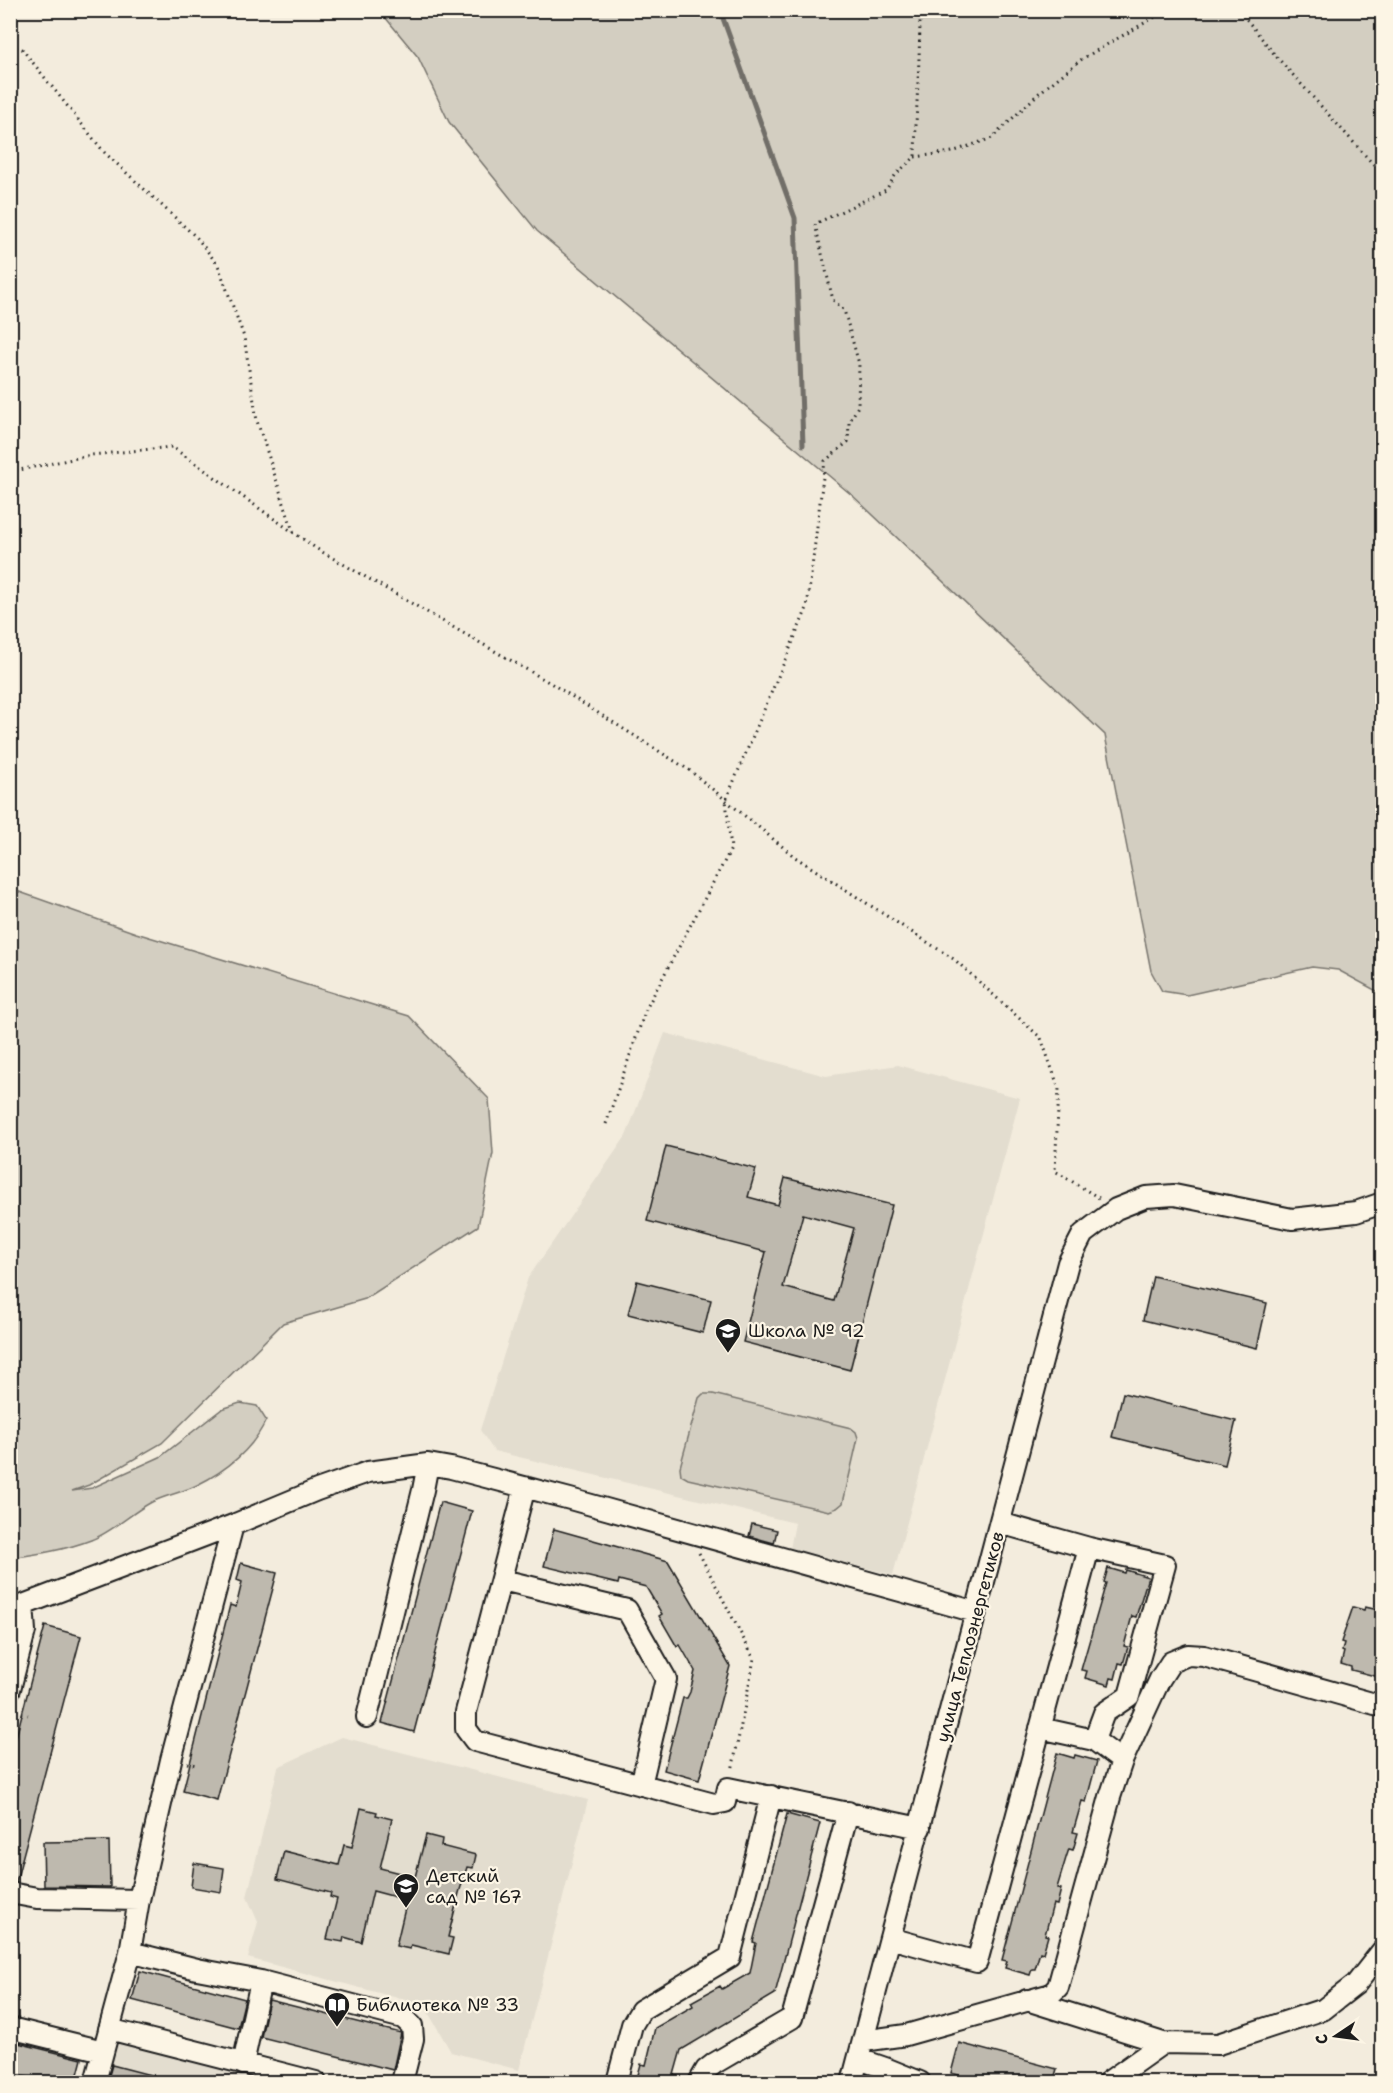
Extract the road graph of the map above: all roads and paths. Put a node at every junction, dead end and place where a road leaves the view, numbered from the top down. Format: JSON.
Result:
{"nodes":[{"id":1,"x":920,"y":10,"type":"edge"},
{"id":2,"x":1167,"y":10,"type":"edge"},
{"id":3,"x":1239,"y":10,"type":"edge"},
{"id":4,"x":10,"y":46,"type":"edge"},
{"id":5,"x":915,"y":157,"type":"junction"},
{"id":6,"x":1383,"y":174,"type":"edge"},
{"id":7,"x":10,"y":472,"type":"edge"},
{"id":8,"x":294,"y":533,"type":"junction"},
{"id":9,"x":726,"y":800,"type":"junction"},
{"id":10,"x":606,"y":1124,"type":"dead end"},
{"id":11,"x":1383,"y":1203,"type":"edge"},
{"id":12,"x":1116,"y":1209,"type":"junction"},
{"id":13,"x":428,"y":1464,"type":"junction"},
{"id":14,"x":525,"y":1487,"type":"junction"},
{"id":15,"x":1000,"y":1523,"type":"junction"},
{"id":16,"x":232,"y":1525,"type":"junction"},
{"id":17,"x":687,"y":1532,"type":"junction"},
{"id":18,"x":1089,"y":1548,"type":"junction"},
{"id":19,"x":502,"y":1580,"type":"junction"},
{"id":20,"x":17,"y":1608,"type":"edge"},
{"id":21,"x":976,"y":1612,"type":"junction"},
{"id":22,"x":10,"y":1689,"type":"edge"},
{"id":23,"x":1383,"y":1707,"type":"edge"},
{"id":24,"x":10,"y":1711,"type":"edge"},
{"id":25,"x":28,"y":1715,"type":"dead end"},
{"id":26,"x":367,"y":1717,"type":"dead end"},
{"id":27,"x":1040,"y":1728,"type":"junction"},
{"id":28,"x":1094,"y":1740,"type":"junction"},
{"id":29,"x":1122,"y":1761,"type":"junction"},
{"id":30,"x":641,"y":1785,"type":"junction"},
{"id":31,"x":728,"y":1788,"type":"junction"},
{"id":32,"x":771,"y":1796,"type":"junction"},
{"id":33,"x":848,"y":1812,"type":"junction"},
{"id":34,"x":920,"y":1828,"type":"junction"},
{"id":35,"x":10,"y":1893,"type":"edge"},
{"id":36,"x":139,"y":1900,"type":"junction"},
{"id":37,"x":890,"y":1938,"type":"junction"},
{"id":38,"x":130,"y":1952,"type":"junction"},
{"id":39,"x":1383,"y":1952,"type":"edge"},
{"id":40,"x":261,"y":1981,"type":"junction"},
{"id":41,"x":1027,"y":2000,"type":"junction"},
{"id":42,"x":10,"y":2028,"type":"edge"},
{"id":43,"x":109,"y":2029,"type":"junction"},
{"id":44,"x":1163,"y":2043,"type":"junction"},
{"id":45,"x":861,"y":2050,"type":"junction"},
{"id":46,"x":103,"y":2051,"type":"junction"},
{"id":47,"x":243,"y":2064,"type":"junction"},
{"id":48,"x":95,"y":2082,"type":"edge"},
{"id":49,"x":316,"y":2082,"type":"edge"},
{"id":50,"x":402,"y":2082,"type":"edge"},
{"id":51,"x":617,"y":2082,"type":"edge"},
{"id":52,"x":699,"y":2082,"type":"edge"},
{"id":53,"x":852,"y":2082,"type":"edge"},
{"id":54,"x":920,"y":2082,"type":"edge"},
{"id":55,"x":1108,"y":2082,"type":"edge"}],
"edges":[{"from":1,"to":5,"type":"path"},
{"from":2,"to":5,"type":"path"},
{"from":3,"to":6,"type":"path"},
{"from":4,"to":8,"type":"path"},
{"from":5,"to":9,"type":"path"},
{"from":7,"to":8,"type":"path"},
{"from":8,"to":9,"type":"path"},
{"from":9,"to":10,"type":"path"},
{"from":9,"to":12,"type":"path"},
{"from":11,"to":12,"type":"street","name":"улица Теплоэнергетиков"},
{"from":12,"to":15,"type":"street","name":"улица Теплоэнергетиков"},
{"from":13,"to":14,"type":"street"},
{"from":13,"to":16,"type":"street"},
{"from":13,"to":26,"type":"street"},
{"from":14,"to":17,"type":"street"},
{"from":14,"to":19,"type":"street"},
{"from":15,"to":18,"type":"street"},
{"from":15,"to":21,"type":"street","name":"улица Теплоэнергетиков"},
{"from":16,"to":20,"type":"street"},
{"from":16,"to":36,"type":"street"},
{"from":17,"to":21,"type":"street"},
{"from":17,"to":31,"type":"path"},
{"from":18,"to":27,"type":"street"},
{"from":18,"to":28,"type":"street"},
{"from":19,"to":30,"type":"street"},
{"from":19,"to":30,"type":"street"},
{"from":20,"to":22,"type":"street"},
{"from":21,"to":34,"type":"street","name":"улица Теплоэнергетиков"},
{"from":23,"to":29,"type":"street"},
{"from":24,"to":25,"type":"path"},
{"from":27,"to":28,"type":"street"},
{"from":27,"to":37,"type":"street"},
{"from":28,"to":29,"type":"street"},
{"from":29,"to":41,"type":"street"},
{"from":30,"to":31,"type":"street"},
{"from":31,"to":32,"type":"street"},
{"from":32,"to":33,"type":"street"},
{"from":32,"to":51,"type":"street"},
{"from":33,"to":34,"type":"street"},
{"from":33,"to":52,"type":"street"},
{"from":34,"to":37,"type":"street","name":"улица Теплоэнергетиков"},
{"from":35,"to":36,"type":"street"},
{"from":36,"to":38,"type":"street"},
{"from":37,"to":45,"type":"street","name":"улица Теплоэнергетиков"},
{"from":38,"to":40,"type":"street"},
{"from":38,"to":43,"type":"street"},
{"from":39,"to":44,"type":"street"},
{"from":40,"to":47,"type":"street"},
{"from":40,"to":50,"type":"street"},
{"from":41,"to":44,"type":"street"},
{"from":41,"to":45,"type":"street"},
{"from":42,"to":46,"type":"street"},
{"from":43,"to":46,"type":"street"},
{"from":43,"to":47,"type":"street"},
{"from":44,"to":55,"type":"street"},
{"from":45,"to":53,"type":"street","name":"улица Теплоэнергетиков"},
{"from":45,"to":54,"type":"street"},
{"from":46,"to":48,"type":"street"},
{"from":47,"to":49,"type":"street"}]}
